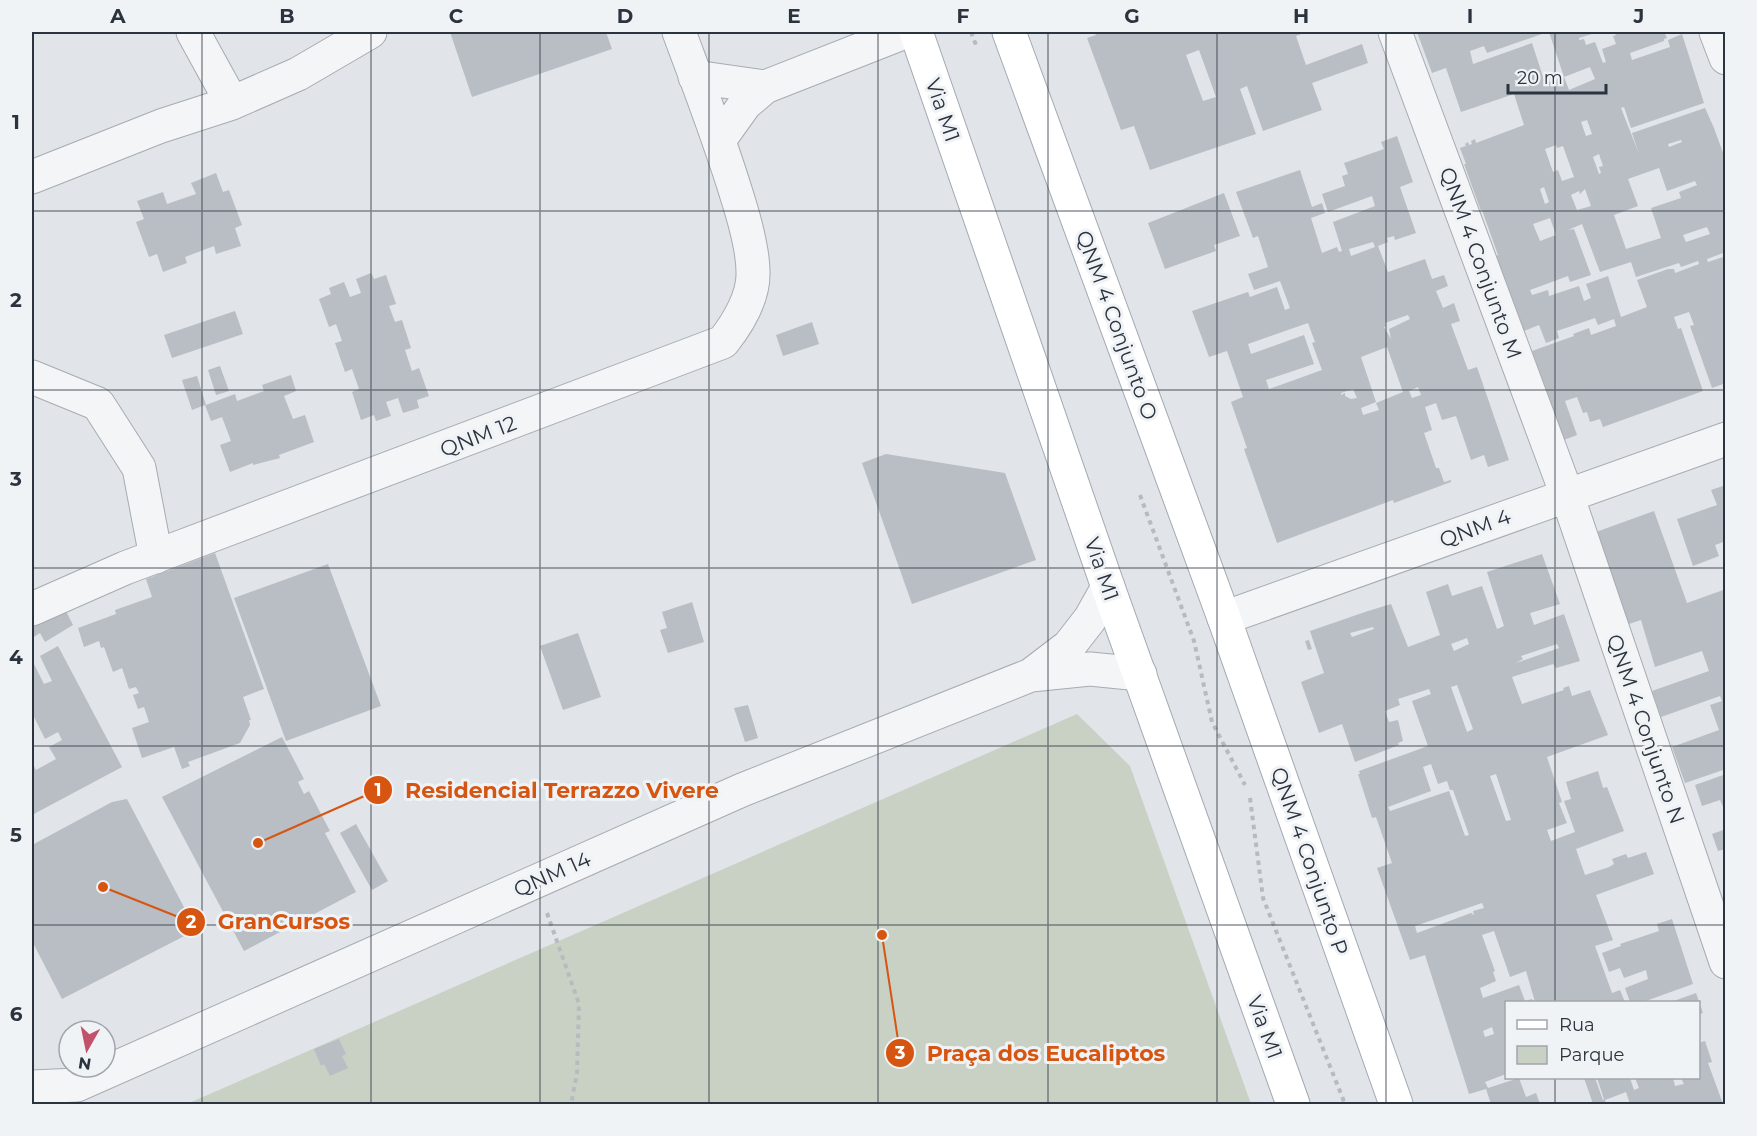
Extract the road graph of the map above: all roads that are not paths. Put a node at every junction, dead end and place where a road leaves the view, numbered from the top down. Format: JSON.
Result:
{"nodes":[{"id":1,"x":193,"y":32,"type":"edge"},
{"id":2,"x":370,"y":32,"type":"edge"},
{"id":3,"x":679,"y":32,"type":"edge"},
{"id":4,"x":905,"y":32,"type":"edge"},
{"id":5,"x":916,"y":32,"type":"edge"},
{"id":6,"x":1009,"y":32,"type":"edge"},
{"id":7,"x":1395,"y":32,"type":"edge"},
{"id":8,"x":1716,"y":32,"type":"edge"},
{"id":9,"x":1725,"y":58,"type":"edge"},
{"id":10,"x":695,"y":77,"type":"junction"},
{"id":11,"x":765,"y":87,"type":"junction"},
{"id":12,"x":232,"y":103,"type":"junction"},
{"id":13,"x":720,"y":139,"type":"junction"},
{"id":14,"x":32,"y":177,"type":"edge"},
{"id":15,"x":32,"y":377,"type":"edge"},
{"id":16,"x":1725,"y":439,"type":"edge"},
{"id":17,"x":1567,"y":495,"type":"junction"},
{"id":18,"x":156,"y":557,"type":"junction"},
{"id":19,"x":1108,"y":587,"type":"junction"},
{"id":20,"x":32,"y":609,"type":"edge"},
{"id":21,"x":1224,"y":618,"type":"junction"},
{"id":22,"x":1140,"y":674,"type":"junction"},
{"id":23,"x":1031,"y":675,"type":"junction"},
{"id":24,"x":1725,"y":962,"type":"edge"},
{"id":25,"x":32,"y":1087,"type":"edge"},
{"id":26,"x":70,"y":1094,"type":"edge"},
{"id":27,"x":1293,"y":1104,"type":"edge"},
{"id":28,"x":1396,"y":1104,"type":"edge"}],
"edges":[{"from":1,"to":12,"type":"street"},
{"from":2,"to":12,"type":"street"},
{"from":3,"to":10,"type":"street","name":"QNM 12"},
{"from":4,"to":11,"type":"street"},
{"from":5,"to":19,"type":"main road","name":"Via M1"},
{"from":6,"to":21,"type":"main road","name":"QNM 4 Conjunto O"},
{"from":7,"to":17,"type":"street","name":"QNM 4 Conjunto M"},
{"from":8,"to":9,"type":"street"},
{"from":10,"to":11,"type":"street"},
{"from":10,"to":13,"type":"street","name":"QNM 12"},
{"from":11,"to":13,"type":"street"},
{"from":12,"to":14,"type":"street"},
{"from":13,"to":18,"type":"street","name":"QNM 12"},
{"from":15,"to":18,"type":"street"},
{"from":16,"to":17,"type":"street","name":"QNM 4"},
{"from":17,"to":21,"type":"street","name":"QNM 4"},
{"from":17,"to":24,"type":"street","name":"QNM 4 Conjunto N"},
{"from":18,"to":20,"type":"street","name":"QNM 12"},
{"from":19,"to":22,"type":"main road","name":"Via M1"},
{"from":19,"to":23,"type":"street","name":"QNM 14"},
{"from":21,"to":28,"type":"main road","name":"QNM 4 Conjunto P"},
{"from":22,"to":23,"type":"street","name":"QNM 14"},
{"from":22,"to":27,"type":"main road","name":"Via M1"},
{"from":23,"to":26,"type":"street","name":"QNM 14"},
{"from":25,"to":26,"type":"street","name":"QNM 14"}]}
